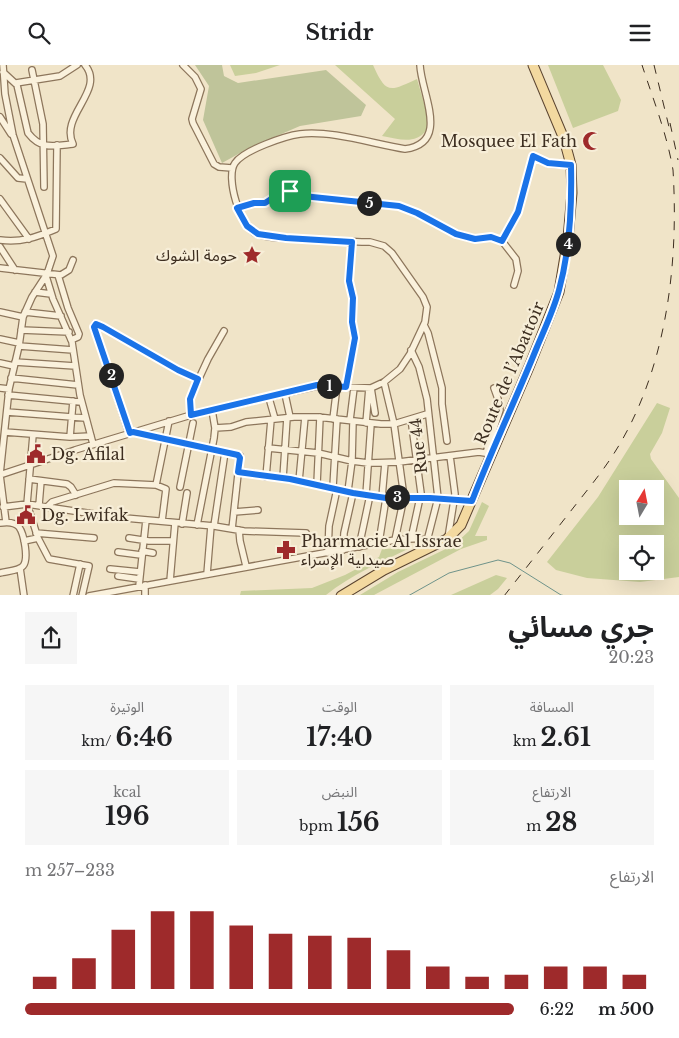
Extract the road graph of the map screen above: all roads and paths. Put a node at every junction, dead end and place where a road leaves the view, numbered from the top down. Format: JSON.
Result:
{"nodes":[{"id":1,"x":2,"y":65,"type":"edge"},
{"id":2,"x":77,"y":65,"type":"edge"},
{"id":3,"x":85,"y":65,"type":"edge"},
{"id":4,"x":183,"y":65,"type":"edge"},
{"id":5,"x":420,"y":65,"type":"edge"},
{"id":6,"x":533,"y":65,"type":"edge"},
{"id":7,"x":32,"y":70,"type":"dead end"},
{"id":8,"x":2,"y":73,"type":"edge"},
{"id":9,"x":34,"y":80,"type":"junction"},
{"id":10,"x":16,"y":83,"type":"junction"},
{"id":11,"x":2,"y":87,"type":"edge"},
{"id":12,"x":0,"y":117,"type":"edge"},
{"id":13,"x":13,"y":135,"type":"junction"},
{"id":14,"x":57,"y":145,"type":"junction"},
{"id":15,"x":44,"y":146,"type":"junction"},
{"id":16,"x":0,"y":159,"type":"edge"},
{"id":17,"x":571,"y":165,"type":"junction"},
{"id":18,"x":232,"y":168,"type":"junction"},
{"id":19,"x":28,"y":179,"type":"junction"},
{"id":20,"x":44,"y":187,"type":"dead end"},
{"id":21,"x":0,"y":199,"type":"edge"},
{"id":22,"x":237,"y":208,"type":"junction"},
{"id":23,"x":46,"y":233,"type":"junction"},
{"id":24,"x":29,"y":239,"type":"junction"},
{"id":25,"x":0,"y":240,"type":"edge"},
{"id":26,"x":502,"y":241,"type":"junction"},
{"id":27,"x":352,"y":242,"type":"junction"},
{"id":28,"x":1,"y":249,"type":"edge"},
{"id":29,"x":72,"y":260,"type":"dead end"},
{"id":30,"x":0,"y":268,"type":"edge"},
{"id":31,"x":15,"y":270,"type":"junction"},
{"id":32,"x":46,"y":275,"type":"junction"},
{"id":33,"x":59,"y":275,"type":"junction"},
{"id":34,"x":514,"y":285,"type":"dead end"},
{"id":35,"x":35,"y":292,"type":"junction"},
{"id":36,"x":51,"y":294,"type":"junction"},
{"id":37,"x":0,"y":312,"type":"edge"},
{"id":38,"x":24,"y":315,"type":"junction"},
{"id":39,"x":61,"y":316,"type":"junction"},
{"id":40,"x":424,"y":325,"type":"junction"},
{"id":41,"x":21,"y":330,"type":"junction"},
{"id":42,"x":224,"y":331,"type":"dead end"},
{"id":43,"x":69,"y":332,"type":"junction"},
{"id":44,"x":0,"y":339,"type":"edge"},
{"id":45,"x":71,"y":340,"type":"junction"},
{"id":46,"x":19,"y":345,"type":"junction"},
{"id":47,"x":73,"y":350,"type":"junction"},
{"id":48,"x":411,"y":350,"type":"junction"},
{"id":49,"x":0,"y":363,"type":"edge"},
{"id":50,"x":14,"y":364,"type":"junction"},
{"id":51,"x":75,"y":366,"type":"junction"},
{"id":52,"x":11,"y":378,"type":"junction"},
{"id":53,"x":198,"y":379,"type":"junction"},
{"id":54,"x":384,"y":382,"type":"junction"},
{"id":55,"x":78,"y":385,"type":"junction"},
{"id":56,"x":337,"y":386,"type":"junction"},
{"id":57,"x":0,"y":387,"type":"edge"},
{"id":58,"x":346,"y":387,"type":"junction"},
{"id":59,"x":354,"y":388,"type":"junction"},
{"id":60,"x":370,"y":388,"type":"junction"},
{"id":61,"x":494,"y":388,"type":"dead end"},
{"id":62,"x":8,"y":392,"type":"junction"},
{"id":63,"x":285,"y":394,"type":"junction"},
{"id":64,"x":269,"y":398,"type":"junction"},
{"id":65,"x":73,"y":401,"type":"junction"},
{"id":66,"x":81,"y":401,"type":"junction"},
{"id":67,"x":212,"y":410,"type":"junction"},
{"id":68,"x":7,"y":412,"type":"junction"},
{"id":69,"x":375,"y":413,"type":"dead end"},
{"id":70,"x":427,"y":413,"type":"junction"},
{"id":71,"x":191,"y":415,"type":"junction"},
{"id":72,"x":72,"y":417,"type":"junction"},
{"id":73,"x":288,"y":417,"type":"junction"},
{"id":74,"x":305,"y":417,"type":"junction"},
{"id":75,"x":320,"y":417,"type":"junction"},
{"id":76,"x":85,"y":418,"type":"junction"},
{"id":77,"x":335,"y":419,"type":"junction"},
{"id":78,"x":411,"y":419,"type":"junction"},
{"id":79,"x":273,"y":420,"type":"junction"},
{"id":80,"x":168,"y":421,"type":"junction"},
{"id":81,"x":352,"y":421,"type":"junction"},
{"id":82,"x":193,"y":423,"type":"dead end"},
{"id":83,"x":369,"y":423,"type":"junction"},
{"id":84,"x":394,"y":424,"type":"junction"},
{"id":85,"x":215,"y":428,"type":"junction"},
{"id":86,"x":5,"y":432,"type":"junction"},
{"id":87,"x":131,"y":432,"type":"junction"},
{"id":88,"x":33,"y":435,"type":"junction"},
{"id":89,"x":91,"y":436,"type":"junction"},
{"id":90,"x":70,"y":437,"type":"junction"},
{"id":91,"x":166,"y":440,"type":"junction"},
{"id":92,"x":448,"y":441,"type":"dead end"},
{"id":93,"x":93,"y":444,"type":"junction"},
{"id":94,"x":188,"y":445,"type":"junction"},
{"id":95,"x":268,"y":448,"type":"junction"},
{"id":96,"x":285,"y":449,"type":"junction"},
{"id":97,"x":212,"y":450,"type":"junction"},
{"id":98,"x":302,"y":451,"type":"junction"},
{"id":99,"x":225,"y":452,"type":"junction"},
{"id":100,"x":318,"y":453,"type":"junction"},
{"id":101,"x":488,"y":453,"type":"junction"},
{"id":102,"x":1,"y":454,"type":"edge"},
{"id":103,"x":450,"y":455,"type":"junction"},
{"id":104,"x":334,"y":457,"type":"junction"},
{"id":105,"x":432,"y":458,"type":"junction"},
{"id":106,"x":416,"y":460,"type":"junction"},
{"id":107,"x":352,"y":461,"type":"junction"},
{"id":108,"x":399,"y":462,"type":"junction"},
{"id":109,"x":368,"y":463,"type":"junction"},
{"id":110,"x":385,"y":463,"type":"junction"},
{"id":111,"x":30,"y":465,"type":"junction"},
{"id":112,"x":238,"y":472,"type":"junction"},
{"id":113,"x":0,"y":475,"type":"edge"},
{"id":114,"x":266,"y":477,"type":"junction"},
{"id":115,"x":283,"y":478,"type":"junction"},
{"id":116,"x":29,"y":479,"type":"junction"},
{"id":117,"x":41,"y":481,"type":"junction"},
{"id":118,"x":299,"y":481,"type":"junction"},
{"id":119,"x":317,"y":484,"type":"junction"},
{"id":120,"x":156,"y":485,"type":"junction"},
{"id":121,"x":180,"y":487,"type":"dead end"},
{"id":122,"x":335,"y":488,"type":"junction"},
{"id":123,"x":351,"y":492,"type":"junction"},
{"id":124,"x":187,"y":493,"type":"dead end"},
{"id":125,"x":76,"y":495,"type":"junction"},
{"id":126,"x":368,"y":495,"type":"junction"},
{"id":127,"x":404,"y":497,"type":"junction"},
{"id":128,"x":421,"y":497,"type":"junction"},
{"id":129,"x":384,"y":498,"type":"junction"},
{"id":130,"x":438,"y":498,"type":"junction"},
{"id":131,"x":454,"y":500,"type":"junction"},
{"id":132,"x":472,"y":501,"type":"junction"},
{"id":133,"x":27,"y":504,"type":"junction"},
{"id":134,"x":39,"y":505,"type":"junction"},
{"id":135,"x":48,"y":506,"type":"junction"},
{"id":136,"x":3,"y":507,"type":"junction"},
{"id":137,"x":258,"y":510,"type":"dead end"},
{"id":138,"x":234,"y":512,"type":"junction"},
{"id":139,"x":146,"y":520,"type":"junction"},
{"id":140,"x":162,"y":521,"type":"junction"},
{"id":141,"x":3,"y":522,"type":"edge"},
{"id":142,"x":175,"y":523,"type":"junction"},
{"id":143,"x":182,"y":524,"type":"junction"},
{"id":144,"x":197,"y":525,"type":"junction"},
{"id":145,"x":212,"y":526,"type":"junction"},
{"id":146,"x":232,"y":529,"type":"junction"},
{"id":147,"x":239,"y":530,"type":"junction"},
{"id":148,"x":306,"y":533,"type":"dead end"},
{"id":149,"x":37,"y":536,"type":"junction"},
{"id":150,"x":94,"y":538,"type":"dead end"},
{"id":151,"x":129,"y":538,"type":"dead end"},
{"id":152,"x":411,"y":539,"type":"junction"},
{"id":153,"x":447,"y":539,"type":"junction"},
{"id":154,"x":143,"y":540,"type":"junction"},
{"id":155,"x":24,"y":541,"type":"junction"},
{"id":156,"x":173,"y":541,"type":"junction"},
{"id":157,"x":395,"y":541,"type":"junction"},
{"id":158,"x":427,"y":541,"type":"junction"},
{"id":159,"x":379,"y":543,"type":"junction"},
{"id":160,"x":436,"y":545,"type":"junction"},
{"id":161,"x":359,"y":547,"type":"junction"},
{"id":162,"x":343,"y":550,"type":"junction"},
{"id":163,"x":118,"y":551,"type":"dead end"},
{"id":164,"x":142,"y":553,"type":"junction"},
{"id":165,"x":153,"y":553,"type":"dead end"},
{"id":166,"x":328,"y":553,"type":"junction"},
{"id":167,"x":80,"y":564,"type":"junction"},
{"id":168,"x":246,"y":566,"type":"junction"},
{"id":169,"x":20,"y":568,"type":"junction"},
{"id":170,"x":110,"y":569,"type":"dead end"},
{"id":171,"x":140,"y":572,"type":"junction"},
{"id":172,"x":0,"y":573,"type":"edge"},
{"id":173,"x":207,"y":574,"type":"junction"},
{"id":174,"x":118,"y":576,"type":"dead end"},
{"id":175,"x":139,"y":579,"type":"junction"},
{"id":176,"x":170,"y":581,"type":"junction"},
{"id":177,"x":144,"y":589,"type":"edge"},
{"id":178,"x":24,"y":595,"type":"edge"},
{"id":179,"x":73,"y":595,"type":"edge"},
{"id":180,"x":82,"y":595,"type":"edge"},
{"id":181,"x":89,"y":595,"type":"edge"},
{"id":182,"x":99,"y":595,"type":"edge"},
{"id":183,"x":341,"y":595,"type":"edge"}],
"edges":[{"from":1,"to":8,"type":"street"},
{"from":2,"to":9,"type":"street"},
{"from":3,"to":14,"type":"street"},
{"from":4,"to":18,"type":"street"},
{"from":5,"to":18,"type":"street"},
{"from":6,"to":17,"type":"main road","name":"Route de l’Abattoir"},
{"from":7,"to":9,"type":"street"},
{"from":8,"to":10,"type":"street"},
{"from":8,"to":11,"type":"street"},
{"from":9,"to":10,"type":"street"},
{"from":9,"to":15,"type":"street"},
{"from":10,"to":15,"type":"street"},
{"from":11,"to":13,"type":"street"},
{"from":12,"to":13,"type":"street"},
{"from":13,"to":19,"type":"street"},
{"from":14,"to":15,"type":"street"},
{"from":14,"to":23,"type":"street"},
{"from":15,"to":20,"type":"street"},
{"from":16,"to":19,"type":"street"},
{"from":17,"to":26,"type":"street"},
{"from":17,"to":101,"type":"main road","name":"Route de l’Abattoir"},
{"from":18,"to":22,"type":"street"},
{"from":19,"to":23,"type":"street"},
{"from":21,"to":24,"type":"street"},
{"from":22,"to":26,"type":"street"},
{"from":22,"to":27,"type":"street"},
{"from":23,"to":24,"type":"street"},
{"from":23,"to":32,"type":"street"},
{"from":24,"to":25,"type":"street"},
{"from":26,"to":34,"type":"street"},
{"from":27,"to":40,"type":"street"},
{"from":27,"to":58,"type":"street"},
{"from":28,"to":31,"type":"street"},
{"from":29,"to":33,"type":"street"},
{"from":30,"to":31,"type":"street"},
{"from":31,"to":32,"type":"street"},
{"from":32,"to":33,"type":"street"},
{"from":32,"to":35,"type":"street"},
{"from":32,"to":36,"type":"street"},
{"from":33,"to":45,"type":"street"},
{"from":35,"to":36,"type":"street"},
{"from":35,"to":38,"type":"street"},
{"from":36,"to":39,"type":"street"},
{"from":37,"to":38,"type":"street"},
{"from":38,"to":39,"type":"street"},
{"from":38,"to":41,"type":"street"},
{"from":39,"to":43,"type":"street"},
{"from":40,"to":48,"type":"street"},
{"from":40,"to":92,"type":"street"},
{"from":41,"to":43,"type":"street"},
{"from":41,"to":46,"type":"street"},
{"from":42,"to":53,"type":"street"},
{"from":43,"to":45,"type":"street"},
{"from":44,"to":46,"type":"street"},
{"from":45,"to":47,"type":"street"},
{"from":46,"to":47,"type":"street"},
{"from":46,"to":50,"type":"street"},
{"from":47,"to":51,"type":"street"},
{"from":48,"to":54,"type":"street"},
{"from":48,"to":70,"type":"street","name":"Rue 44"},
{"from":49,"to":50,"type":"street"},
{"from":50,"to":51,"type":"street"},
{"from":50,"to":52,"type":"street"},
{"from":51,"to":55,"type":"street"},
{"from":52,"to":55,"type":"street"},
{"from":52,"to":62,"type":"street"},
{"from":53,"to":71,"type":"street"},
{"from":53,"to":87,"type":"street"},
{"from":54,"to":60,"type":"street"},
{"from":54,"to":84,"type":"street"},
{"from":55,"to":66,"type":"street"},
{"from":56,"to":58,"type":"street"},
{"from":56,"to":63,"type":"street"},
{"from":56,"to":77,"type":"street"},
{"from":57,"to":62,"type":"street"},
{"from":58,"to":59,"type":"street"},
{"from":59,"to":60,"type":"street"},
{"from":59,"to":81,"type":"street"},
{"from":60,"to":69,"type":"street"},
{"from":60,"to":83,"type":"street"},
{"from":61,"to":101,"type":"street"},
{"from":62,"to":65,"type":"street"},
{"from":62,"to":68,"type":"street"},
{"from":63,"to":64,"type":"street"},
{"from":63,"to":73,"type":"street"},
{"from":64,"to":67,"type":"street"},
{"from":64,"to":79,"type":"street"},
{"from":65,"to":66,"type":"street"},
{"from":65,"to":72,"type":"street"},
{"from":66,"to":76,"type":"street"},
{"from":67,"to":71,"type":"street"},
{"from":67,"to":85,"type":"street"},
{"from":68,"to":72,"type":"street"},
{"from":68,"to":86,"type":"street"},
{"from":70,"to":78,"type":"street"},
{"from":70,"to":105,"type":"street","name":"Rue 44"},
{"from":71,"to":80,"type":"street"},
{"from":72,"to":76,"type":"street"},
{"from":72,"to":90,"type":"street"},
{"from":73,"to":74,"type":"street"},
{"from":73,"to":79,"type":"street"},
{"from":73,"to":96,"type":"street"},
{"from":74,"to":75,"type":"street"},
{"from":74,"to":98,"type":"street"},
{"from":75,"to":77,"type":"street"},
{"from":75,"to":100,"type":"street"},
{"from":76,"to":89,"type":"street"},
{"from":77,"to":81,"type":"street"},
{"from":77,"to":104,"type":"street"},
{"from":78,"to":84,"type":"street"},
{"from":78,"to":106,"type":"street"},
{"from":79,"to":85,"type":"street"},
{"from":79,"to":95,"type":"street"},
{"from":80,"to":87,"type":"street"},
{"from":80,"to":91,"type":"street"},
{"from":81,"to":83,"type":"street"},
{"from":81,"to":107,"type":"street"},
{"from":82,"to":94,"type":"street"},
{"from":83,"to":84,"type":"street"},
{"from":83,"to":109,"type":"street"},
{"from":84,"to":108,"type":"street"},
{"from":85,"to":97,"type":"street"},
{"from":86,"to":88,"type":"street"},
{"from":86,"to":102,"type":"street"},
{"from":87,"to":91,"type":"street"},
{"from":87,"to":93,"type":"street"},
{"from":88,"to":90,"type":"street"},
{"from":88,"to":111,"type":"street"},
{"from":89,"to":90,"type":"street"},
{"from":89,"to":93,"type":"street"},
{"from":91,"to":94,"type":"street"},
{"from":91,"to":120,"type":"street"},
{"from":93,"to":111,"type":"street"},
{"from":94,"to":97,"type":"street"},
{"from":94,"to":121,"type":"street"},
{"from":95,"to":96,"type":"street"},
{"from":95,"to":114,"type":"street"},
{"from":96,"to":98,"type":"street"},
{"from":96,"to":115,"type":"street"},
{"from":97,"to":99,"type":"street"},
{"from":97,"to":144,"type":"street"},
{"from":98,"to":100,"type":"street"},
{"from":98,"to":118,"type":"street"},
{"from":99,"to":112,"type":"street"},
{"from":99,"to":145,"type":"street"},
{"from":100,"to":104,"type":"street"},
{"from":100,"to":119,"type":"street"},
{"from":101,"to":103,"type":"street"},
{"from":101,"to":132,"type":"main road","name":"Route de l’Abattoir"},
{"from":102,"to":113,"type":"street"},
{"from":103,"to":105,"type":"street"},
{"from":103,"to":131,"type":"street"},
{"from":104,"to":107,"type":"street"},
{"from":104,"to":122,"type":"street"},
{"from":105,"to":106,"type":"street"},
{"from":105,"to":130,"type":"street","name":"Rue 44"},
{"from":106,"to":108,"type":"street"},
{"from":106,"to":128,"type":"street"},
{"from":107,"to":109,"type":"street"},
{"from":107,"to":123,"type":"street"},
{"from":108,"to":110,"type":"street"},
{"from":108,"to":127,"type":"street"},
{"from":109,"to":110,"type":"street"},
{"from":109,"to":126,"type":"street"},
{"from":110,"to":129,"type":"street"},
{"from":111,"to":113,"type":"street"},
{"from":111,"to":116,"type":"street"},
{"from":112,"to":114,"type":"street"},
{"from":112,"to":138,"type":"street"},
{"from":113,"to":136,"type":"street"},
{"from":114,"to":115,"type":"street"},
{"from":115,"to":118,"type":"street"},
{"from":116,"to":117,"type":"street"},
{"from":116,"to":133,"type":"street"},
{"from":117,"to":125,"type":"street"},
{"from":117,"to":134,"type":"street"},
{"from":118,"to":119,"type":"street"},
{"from":119,"to":122,"type":"street"},
{"from":120,"to":125,"type":"street"},
{"from":120,"to":140,"type":"street"},
{"from":122,"to":123,"type":"street"},
{"from":122,"to":166,"type":"street"},
{"from":123,"to":126,"type":"street"},
{"from":123,"to":162,"type":"street"},
{"from":124,"to":143,"type":"street"},
{"from":125,"to":135,"type":"street"},
{"from":126,"to":129,"type":"street"},
{"from":126,"to":161,"type":"street"},
{"from":127,"to":128,"type":"street"},
{"from":127,"to":129,"type":"street"},
{"from":127,"to":157,"type":"street"},
{"from":128,"to":130,"type":"street"},
{"from":128,"to":152,"type":"street"},
{"from":129,"to":159,"type":"street"},
{"from":130,"to":131,"type":"street"},
{"from":130,"to":158,"type":"street","name":"Rue 44"},
{"from":131,"to":132,"type":"street"},
{"from":131,"to":153,"type":"street"},
{"from":132,"to":153,"type":"main road","name":"Route de l’Abattoir"},
{"from":133,"to":134,"type":"street"},
{"from":133,"to":136,"type":"street"},
{"from":133,"to":149,"type":"street"},
{"from":134,"to":135,"type":"street"},
{"from":135,"to":139,"type":"street"},
{"from":136,"to":141,"type":"street"},
{"from":137,"to":138,"type":"street"},
{"from":138,"to":146,"type":"street"},
{"from":139,"to":140,"type":"street"},
{"from":139,"to":154,"type":"street"},
{"from":140,"to":142,"type":"street"},
{"from":141,"to":155,"type":"street"},
{"from":142,"to":143,"type":"street"},
{"from":142,"to":156,"type":"street"},
{"from":143,"to":144,"type":"street"},
{"from":144,"to":145,"type":"street"},
{"from":145,"to":146,"type":"street"},
{"from":145,"to":173,"type":"street"},
{"from":146,"to":147,"type":"street"},
{"from":147,"to":148,"type":"street"},
{"from":147,"to":168,"type":"street"},
{"from":149,"to":150,"type":"street"},
{"from":149,"to":155,"type":"street"},
{"from":149,"to":167,"type":"street"},
{"from":151,"to":154,"type":"street"},
{"from":152,"to":157,"type":"street"},
{"from":152,"to":158,"type":"street"},
{"from":153,"to":160,"type":"main road","name":"Route de l’Abattoir"},
{"from":154,"to":156,"type":"street"},
{"from":154,"to":164,"type":"street"},
{"from":155,"to":169,"type":"street"},
{"from":156,"to":176,"type":"street"},
{"from":157,"to":159,"type":"street"},
{"from":158,"to":160,"type":"street"},
{"from":159,"to":161,"type":"street"},
{"from":160,"to":183,"type":"main road","name":"Route de l’Abattoir"},
{"from":161,"to":162,"type":"street"},
{"from":162,"to":166,"type":"street"},
{"from":163,"to":164,"type":"street"},
{"from":164,"to":165,"type":"street"},
{"from":164,"to":171,"type":"street"},
{"from":166,"to":168,"type":"street"},
{"from":167,"to":179,"type":"street"},
{"from":167,"to":180,"type":"street"},
{"from":168,"to":173,"type":"street"},
{"from":169,"to":172,"type":"street"},
{"from":169,"to":178,"type":"street"},
{"from":170,"to":171,"type":"street"},
{"from":171,"to":175,"type":"street"},
{"from":173,"to":176,"type":"street"},
{"from":174,"to":175,"type":"street"},
{"from":175,"to":177,"type":"street"},
{"from":176,"to":177,"type":"street"},
{"from":177,"to":182,"type":"street"},
{"from":181,"to":182,"type":"street"}]}
